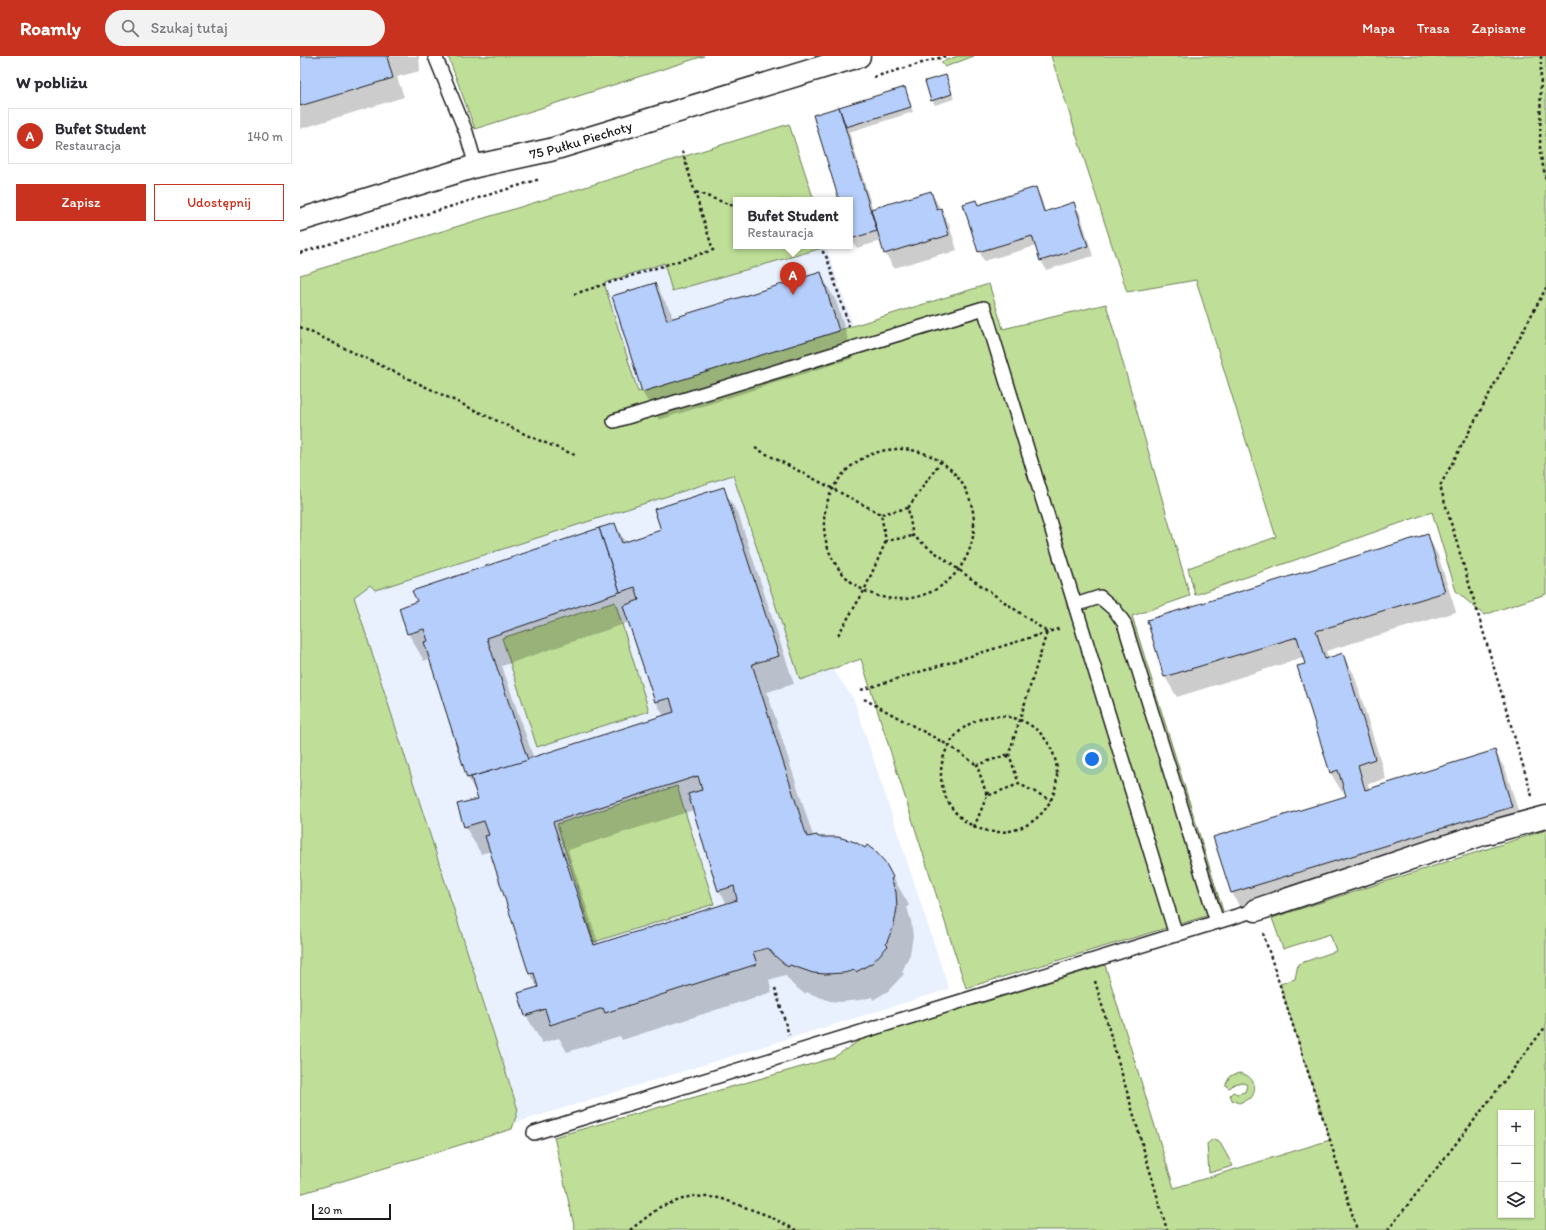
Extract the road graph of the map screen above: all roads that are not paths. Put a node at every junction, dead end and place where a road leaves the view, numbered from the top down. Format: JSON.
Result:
{"nodes":[{"id":1,"x":435,"y":56,"type":"edge"},
{"id":2,"x":859,"y":56,"type":"edge"},
{"id":3,"x":476,"y":166,"type":"junction"},
{"id":4,"x":300,"y":220,"type":"edge"},
{"id":5,"x":614,"y":421,"type":"dead end"},
{"id":6,"x":1075,"y":605,"type":"junction"},
{"id":7,"x":1542,"y":818,"type":"edge"},
{"id":8,"x":1256,"y":910,"type":"joint"},
{"id":9,"x":1217,"y":922,"type":"junction"},
{"id":10,"x":1176,"y":935,"type":"junction"},
{"id":11,"x":534,"y":1133,"type":"dead end"}],
"edges":[{"from":1,"to":3,"type":"lane"},
{"from":2,"to":3,"type":"main road","name":"75 Pułku Piechoty"},
{"from":3,"to":4,"type":"main road","name":"75 Pułku Piechoty"},
{"from":5,"to":6,"type":"lane"},
{"from":6,"to":9,"type":"lane"},
{"from":6,"to":10,"type":"lane"},
{"from":7,"to":8,"type":"main road"},
{"from":8,"to":9,"type":"lane"},
{"from":9,"to":10,"type":"lane"},
{"from":10,"to":11,"type":"lane"}]}
